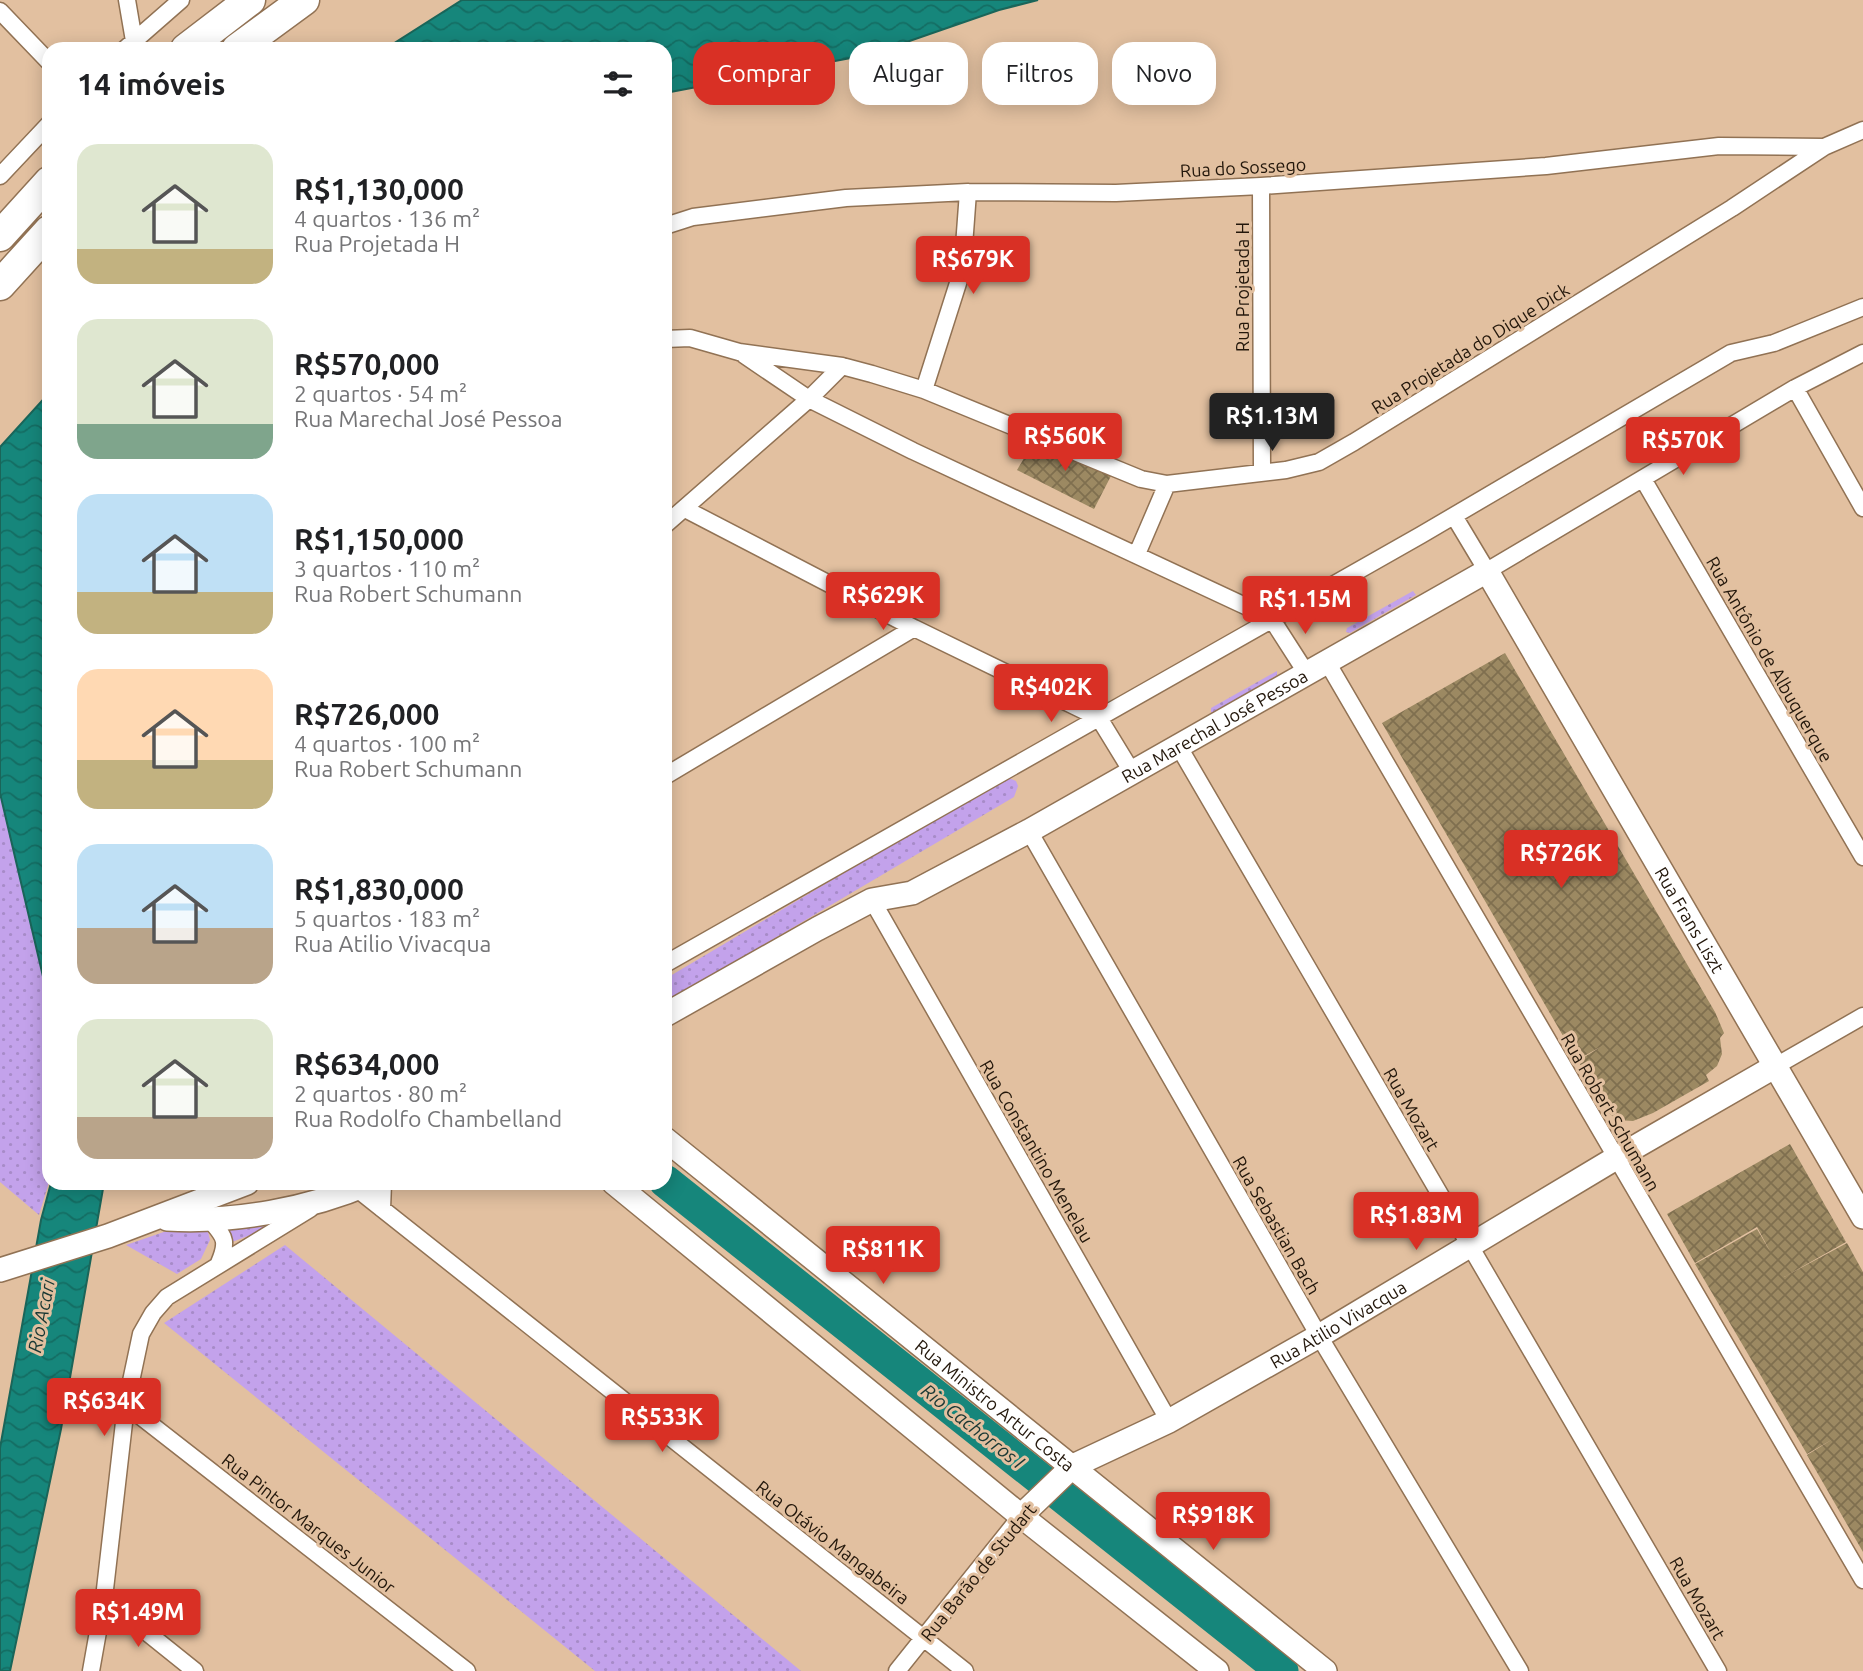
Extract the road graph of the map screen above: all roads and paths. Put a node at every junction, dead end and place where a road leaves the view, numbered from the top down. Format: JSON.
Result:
{"nodes":[{"id":1,"x":127,"y":0,"type":"edge"},
{"id":2,"x":181,"y":0,"type":"edge"},
{"id":3,"x":250,"y":0,"type":"edge"},
{"id":4,"x":304,"y":0,"type":"edge"},
{"id":5,"x":0,"y":11,"type":"edge"},
{"id":6,"x":13,"y":24,"type":"junction"},
{"id":7,"x":0,"y":37,"type":"edge"},
{"id":8,"x":130,"y":42,"type":"edge"},
{"id":9,"x":133,"y":42,"type":"edge"},
{"id":10,"x":196,"y":42,"type":"edge"},
{"id":11,"x":247,"y":42,"type":"edge"},
{"id":12,"x":42,"y":55,"type":"edge"},
{"id":13,"x":1863,"y":130,"type":"edge"},
{"id":14,"x":42,"y":131,"type":"edge"},
{"id":15,"x":1824,"y":147,"type":"junction"},
{"id":16,"x":0,"y":176,"type":"edge"},
{"id":17,"x":1261,"y":186,"type":"junction"},
{"id":18,"x":42,"y":190,"type":"edge"},
{"id":19,"x":968,"y":192,"type":"junction"},
{"id":20,"x":672,"y":224,"type":"edge"},
{"id":21,"x":0,"y":236,"type":"edge"},
{"id":22,"x":42,"y":238,"type":"edge"},
{"id":23,"x":0,"y":285,"type":"edge"},
{"id":24,"x":1863,"y":307,"type":"edge"},
{"id":25,"x":672,"y":339,"type":"edge"},
{"id":26,"x":739,"y":352,"type":"junction"},
{"id":27,"x":1863,"y":354,"type":"edge"},
{"id":28,"x":842,"y":366,"type":"junction"},
{"id":29,"x":1795,"y":388,"type":"junction"},
{"id":30,"x":924,"y":390,"type":"junction"},
{"id":31,"x":809,"y":399,"type":"junction"},
{"id":32,"x":1262,"y":472,"type":"junction"},
{"id":33,"x":1643,"y":480,"type":"junction"},
{"id":34,"x":1167,"y":484,"type":"junction"},
{"id":35,"x":1863,"y":508,"type":"edge"},
{"id":36,"x":685,"y":509,"type":"junction"},
{"id":37,"x":1454,"y":516,"type":"junction"},
{"id":38,"x":672,"y":520,"type":"edge"},
{"id":39,"x":1137,"y":554,"type":"junction"},
{"id":40,"x":1487,"y":571,"type":"junction"},
{"id":41,"x":1271,"y":618,"type":"junction"},
{"id":42,"x":914,"y":628,"type":"junction"},
{"id":43,"x":1327,"y":662,"type":"junction"},
{"id":44,"x":1307,"y":674,"type":"junction"},
{"id":45,"x":1099,"y":718,"type":"junction"},
{"id":46,"x":1179,"y":747,"type":"junction"},
{"id":47,"x":672,"y":772,"type":"edge"},
{"id":48,"x":1132,"y":772,"type":"junction"},
{"id":49,"x":1029,"y":831,"type":"junction"},
{"id":50,"x":1863,"y":857,"type":"edge"},
{"id":51,"x":872,"y":900,"type":"junction"},
{"id":52,"x":672,"y":960,"type":"edge"},
{"id":53,"x":672,"y":1011,"type":"edge"},
{"id":54,"x":1863,"y":1016,"type":"edge"},
{"id":55,"x":1774,"y":1067,"type":"junction"},
{"id":56,"x":672,"y":1145,"type":"edge"},
{"id":57,"x":1616,"y":1158,"type":"junction"},
{"id":58,"x":237,"y":1190,"type":"edge"},
{"id":59,"x":347,"y":1190,"type":"edge"},
{"id":60,"x":364,"y":1190,"type":"edge"},
{"id":61,"x":383,"y":1190,"type":"edge"},
{"id":62,"x":623,"y":1190,"type":"edge"},
{"id":63,"x":324,"y":1200,"type":"junction"},
{"id":64,"x":209,"y":1209,"type":"junction"},
{"id":65,"x":382,"y":1209,"type":"junction"},
{"id":66,"x":1863,"y":1217,"type":"edge"},
{"id":67,"x":1469,"y":1246,"type":"junction"},
{"id":68,"x":219,"y":1263,"type":"junction"},
{"id":69,"x":0,"y":1270,"type":"edge"},
{"id":70,"x":1319,"y":1336,"type":"junction"},
{"id":71,"x":126,"y":1405,"type":"junction"},
{"id":72,"x":1169,"y":1421,"type":"junction"},
{"id":73,"x":1068,"y":1471,"type":"junction"},
{"id":74,"x":1026,"y":1510,"type":"junction"},
{"id":75,"x":1863,"y":1580,"type":"edge"},
{"id":76,"x":104,"y":1598,"type":"junction"},
{"id":77,"x":924,"y":1639,"type":"junction"},
{"id":78,"x":91,"y":1671,"type":"edge"},
{"id":79,"x":195,"y":1671,"type":"edge"},
{"id":80,"x":467,"y":1671,"type":"edge"},
{"id":81,"x":897,"y":1671,"type":"edge"},
{"id":82,"x":965,"y":1671,"type":"edge"},
{"id":83,"x":1217,"y":1671,"type":"edge"},
{"id":84,"x":1325,"y":1671,"type":"edge"},
{"id":85,"x":1520,"y":1671,"type":"edge"},
{"id":86,"x":1718,"y":1671,"type":"edge"}],
"edges":[{"from":1,"to":8,"type":"street"},
{"from":2,"to":9,"type":"street"},
{"from":3,"to":10,"type":"highway"},
{"from":4,"to":11,"type":"highway"},
{"from":5,"to":6,"type":"street"},
{"from":6,"to":7,"type":"street"},
{"from":6,"to":12,"type":"street"},
{"from":13,"to":15,"type":"street"},
{"from":14,"to":16,"type":"street"},
{"from":15,"to":17,"type":"street","name":"Rua do Sossego"},
{"from":15,"to":32,"type":"street","name":"Rua Projetada do Dique Dick"},
{"from":17,"to":19,"type":"street","name":"Rua do Sossego"},
{"from":17,"to":32,"type":"street","name":"Rua Projetada H"},
{"from":18,"to":21,"type":"highway"},
{"from":19,"to":20,"type":"street","name":"Rua do Sossego"},
{"from":19,"to":30,"type":"street"},
{"from":22,"to":23,"type":"highway"},
{"from":24,"to":37,"type":"street"},
{"from":25,"to":26,"type":"street","name":"Rua Projetada do Dique Dick"},
{"from":26,"to":28,"type":"street","name":"Rua Projetada do Dique Dick"},
{"from":26,"to":31,"type":"street"},
{"from":27,"to":29,"type":"street","name":"Rua Marechal José Pessoa"},
{"from":28,"to":30,"type":"street","name":"Rua Projetada do Dique Dick"},
{"from":28,"to":31,"type":"street"},
{"from":29,"to":33,"type":"street","name":"Rua Marechal José Pessoa"},
{"from":29,"to":35,"type":"street"},
{"from":30,"to":34,"type":"street","name":"Rua Projetada do Dique Dick"},
{"from":31,"to":36,"type":"street"},
{"from":31,"to":39,"type":"street"},
{"from":32,"to":34,"type":"street","name":"Rua Projetada do Dique Dick"},
{"from":33,"to":40,"type":"street","name":"Rua Marechal José Pessoa"},
{"from":33,"to":50,"type":"street","name":"Rua Antônio de Albuquerque"},
{"from":34,"to":39,"type":"street"},
{"from":36,"to":38,"type":"street"},
{"from":36,"to":42,"type":"street"},
{"from":37,"to":40,"type":"street","name":"Rua Frans Liszt"},
{"from":37,"to":41,"type":"street"},
{"from":39,"to":41,"type":"street"},
{"from":40,"to":43,"type":"street","name":"Rua Marechal José Pessoa"},
{"from":40,"to":55,"type":"street","name":"Rua Frans Liszt"},
{"from":41,"to":44,"type":"street"},
{"from":41,"to":45,"type":"street"},
{"from":42,"to":45,"type":"street"},
{"from":42,"to":47,"type":"street"},
{"from":43,"to":44,"type":"street","name":"Rua Marechal José Pessoa"},
{"from":43,"to":57,"type":"street","name":"Rua Robert Schumann"},
{"from":44,"to":46,"type":"street","name":"Rua Marechal José Pessoa"},
{"from":45,"to":48,"type":"street"},
{"from":45,"to":52,"type":"street"},
{"from":46,"to":48,"type":"street","name":"Rua Marechal José Pessoa"},
{"from":46,"to":67,"type":"street","name":"Rua Mozart"},
{"from":48,"to":49,"type":"street","name":"Rua Marechal José Pessoa"},
{"from":49,"to":51,"type":"street","name":"Rua Marechal José Pessoa"},
{"from":49,"to":70,"type":"street","name":"Rua Sebastian Bach"},
{"from":51,"to":53,"type":"street","name":"Rua Marechal José Pessoa"},
{"from":51,"to":72,"type":"street","name":"Rua Constantino Menelau"},
{"from":54,"to":55,"type":"street","name":"Rua Atilio Vivacqua"},
{"from":55,"to":57,"type":"street","name":"Rua Atilio Vivacqua"},
{"from":55,"to":66,"type":"street","name":"Rua Frans Liszt"},
{"from":56,"to":73,"type":"street","name":"Rua Ministro Artur Costa"},
{"from":57,"to":67,"type":"street","name":"Rua Atilio Vivacqua"},
{"from":57,"to":75,"type":"street","name":"Rua Robert Schumann"},
{"from":58,"to":64,"type":"street"},
{"from":59,"to":63,"type":"street"},
{"from":60,"to":65,"type":"street","name":"Rua Otávio Mangabeira"},
{"from":61,"to":65,"type":"street"},
{"from":62,"to":74,"type":"street"},
{"from":63,"to":64,"type":"street"},
{"from":63,"to":68,"type":"street"},
{"from":64,"to":68,"type":"street"},
{"from":64,"to":69,"type":"street"},
{"from":65,"to":77,"type":"street","name":"Rua Otávio Mangabeira"},
{"from":67,"to":70,"type":"street","name":"Rua Atilio Vivacqua"},
{"from":67,"to":86,"type":"street","name":"Rua Mozart"},
{"from":68,"to":71,"type":"street"},
{"from":70,"to":72,"type":"street","name":"Rua Atilio Vivacqua"},
{"from":70,"to":85,"type":"street","name":"Rua Sebastian Bach"},
{"from":71,"to":76,"type":"street"},
{"from":71,"to":80,"type":"street","name":"Rua Pintor Marques Junior"},
{"from":72,"to":73,"type":"street","name":"Rua Atilio Vivacqua"},
{"from":73,"to":74,"type":"street","name":"Rua Barão de Studart"},
{"from":73,"to":84,"type":"street","name":"Rua Ministro Artur Costa"},
{"from":74,"to":77,"type":"street","name":"Rua Barão de Studart"},
{"from":74,"to":83,"type":"street"},
{"from":76,"to":78,"type":"street"},
{"from":76,"to":79,"type":"street"},
{"from":77,"to":81,"type":"street","name":"Rua Barão de Studart"},
{"from":77,"to":82,"type":"street","name":"Rua Otávio Mangabeira"}]}
